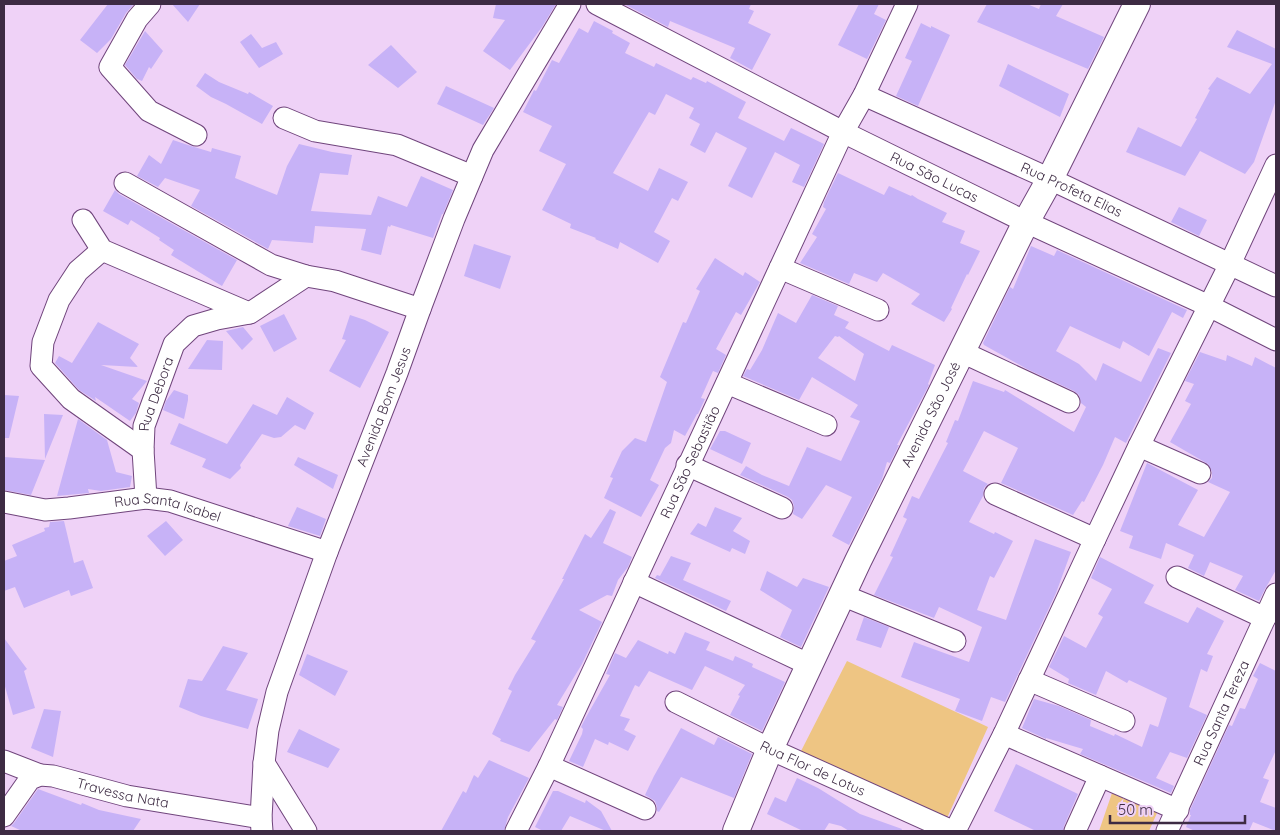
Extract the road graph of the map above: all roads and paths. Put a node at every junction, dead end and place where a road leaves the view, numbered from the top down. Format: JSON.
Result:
{"nodes":[{"id":1,"x":150,"y":4,"type":"edge"},
{"id":2,"x":570,"y":4,"type":"edge"},
{"id":3,"x":597,"y":4,"type":"edge"},
{"id":4,"x":907,"y":4,"type":"edge"},
{"id":5,"x":1137,"y":4,"type":"edge"},
{"id":6,"x":864,"y":95,"type":"junction"},
{"id":7,"x":284,"y":118,"type":"dead end"},
{"id":8,"x":843,"y":132,"type":"junction"},
{"id":9,"x":196,"y":135,"type":"dead end"},
{"id":10,"x":1276,"y":164,"type":"edge"},
{"id":11,"x":472,"y":176,"type":"junction"},
{"id":12,"x":1050,"y":179,"type":"junction"},
{"id":13,"x":125,"y":183,"type":"dead end"},
{"id":14,"x":83,"y":220,"type":"dead end"},
{"id":15,"x":1026,"y":222,"type":"junction"},
{"id":16,"x":102,"y":250,"type":"junction"},
{"id":17,"x":1230,"y":264,"type":"junction"},
{"id":18,"x":780,"y":268,"type":"junction"},
{"id":19,"x":306,"y":276,"type":"junction"},
{"id":20,"x":1276,"y":286,"type":"edge"},
{"id":21,"x":1209,"y":306,"type":"junction"},
{"id":22,"x":420,"y":309,"type":"junction"},
{"id":23,"x":878,"y":310,"type":"dead end"},
{"id":24,"x":250,"y":313,"type":"junction"},
{"id":25,"x":1276,"y":340,"type":"edge"},
{"id":26,"x":962,"y":352,"type":"junction"},
{"id":27,"x":727,"y":383,"type":"junction"},
{"id":28,"x":1069,"y":402,"type":"dead end"},
{"id":29,"x":826,"y":426,"type":"dead end"},
{"id":30,"x":1139,"y":446,"type":"junction"},
{"id":31,"x":143,"y":450,"type":"junction"},
{"id":32,"x":687,"y":465,"type":"junction"},
{"id":33,"x":1200,"y":473,"type":"dead end"},
{"id":34,"x":995,"y":494,"type":"dead end"},
{"id":35,"x":146,"y":498,"type":"junction"},
{"id":36,"x":4,"y":502,"type":"edge"},
{"id":37,"x":782,"y":508,"type":"dead end"},
{"id":38,"x":1094,"y":539,"type":"junction"},
{"id":39,"x":327,"y":552,"type":"junction"},
{"id":40,"x":1177,"y":577,"type":"dead end"},
{"id":41,"x":634,"y":582,"type":"junction"},
{"id":42,"x":1276,"y":594,"type":"edge"},
{"id":43,"x":842,"y":595,"type":"junction"},
{"id":44,"x":1265,"y":618,"type":"junction"},
{"id":45,"x":955,"y":641,"type":"dead end"},
{"id":46,"x":810,"y":664,"type":"junction"},
{"id":47,"x":1028,"y":680,"type":"junction"},
{"id":48,"x":676,"y":702,"type":"dead end"},
{"id":49,"x":1124,"y":721,"type":"dead end"},
{"id":50,"x":1004,"y":734,"type":"junction"},
{"id":51,"x":770,"y":748,"type":"junction"},
{"id":52,"x":4,"y":761,"type":"edge"},
{"id":53,"x":264,"y":763,"type":"junction"},
{"id":54,"x":549,"y":766,"type":"junction"},
{"id":55,"x":40,"y":775,"type":"junction"},
{"id":56,"x":1100,"y":776,"type":"junction"},
{"id":57,"x":645,"y":809,"type":"dead end"},
{"id":58,"x":1178,"y":810,"type":"junction"},
{"id":59,"x":4,"y":816,"type":"edge"},
{"id":60,"x":262,"y":824,"type":"edge"},
{"id":61,"x":306,"y":831,"type":"edge"},
{"id":62,"x":516,"y":831,"type":"edge"},
{"id":63,"x":736,"y":831,"type":"edge"},
{"id":64,"x":954,"y":831,"type":"edge"},
{"id":65,"x":1075,"y":831,"type":"edge"},
{"id":66,"x":1167,"y":831,"type":"edge"}],
"edges":[{"from":1,"to":9,"type":"street"},
{"from":2,"to":11,"type":"street","name":"Avenida Bom Jesus"},
{"from":3,"to":8,"type":"street","name":"Rua São Lucas"},
{"from":4,"to":6,"type":"street","name":"Rua São Sebastião"},
{"from":5,"to":12,"type":"street","name":"Avenida São José"},
{"from":6,"to":8,"type":"street","name":"Rua São Sebastião"},
{"from":6,"to":12,"type":"street","name":"Rua Profeta Elias"},
{"from":7,"to":11,"type":"street"},
{"from":8,"to":15,"type":"street","name":"Rua São Lucas"},
{"from":8,"to":18,"type":"street","name":"Rua São Sebastião"},
{"from":10,"to":17,"type":"street"},
{"from":11,"to":22,"type":"street","name":"Avenida Bom Jesus"},
{"from":12,"to":15,"type":"street","name":"Avenida São José"},
{"from":12,"to":17,"type":"street","name":"Rua Profeta Elias"},
{"from":13,"to":19,"type":"street"},
{"from":14,"to":16,"type":"street"},
{"from":15,"to":21,"type":"street","name":"Rua São Lucas"},
{"from":15,"to":26,"type":"street","name":"Avenida São José"},
{"from":16,"to":24,"type":"street"},
{"from":16,"to":31,"type":"street"},
{"from":17,"to":20,"type":"street","name":"Rua Profeta Elias"},
{"from":17,"to":21,"type":"street"},
{"from":18,"to":23,"type":"street"},
{"from":18,"to":27,"type":"street","name":"Rua São Sebastião"},
{"from":19,"to":22,"type":"street"},
{"from":19,"to":24,"type":"street","name":"Rua Debora"},
{"from":21,"to":25,"type":"street","name":"Rua São Lucas"},
{"from":21,"to":30,"type":"street"},
{"from":22,"to":39,"type":"street","name":"Avenida Bom Jesus"},
{"from":24,"to":31,"type":"street","name":"Rua Debora"},
{"from":26,"to":28,"type":"street"},
{"from":26,"to":43,"type":"street","name":"Avenida São José"},
{"from":27,"to":29,"type":"street"},
{"from":27,"to":32,"type":"street","name":"Rua São Sebastião"},
{"from":30,"to":33,"type":"street"},
{"from":30,"to":38,"type":"street"},
{"from":31,"to":35,"type":"street","name":"Rua Debora"},
{"from":32,"to":37,"type":"street"},
{"from":32,"to":41,"type":"street","name":"Rua São Sebastião"},
{"from":34,"to":38,"type":"street"},
{"from":35,"to":36,"type":"street","name":"Rua Santa Isabel"},
{"from":35,"to":39,"type":"street","name":"Rua Santa Isabel"},
{"from":38,"to":47,"type":"street"},
{"from":39,"to":53,"type":"street","name":"Avenida Bom Jesus"},
{"from":40,"to":44,"type":"street"},
{"from":41,"to":46,"type":"street"},
{"from":41,"to":54,"type":"street","name":"Rua São Sebastião"},
{"from":42,"to":44,"type":"street","name":"Rua Santa Tereza"},
{"from":43,"to":45,"type":"street"},
{"from":43,"to":46,"type":"street","name":"Avenida São José"},
{"from":44,"to":58,"type":"street","name":"Rua Santa Tereza"},
{"from":46,"to":51,"type":"street","name":"Avenida São José"},
{"from":47,"to":49,"type":"street"},
{"from":47,"to":50,"type":"street"},
{"from":48,"to":51,"type":"street","name":"Rua Flor de Lotus"},
{"from":50,"to":56,"type":"street"},
{"from":50,"to":64,"type":"street"},
{"from":51,"to":63,"type":"street","name":"Avenida São José"},
{"from":51,"to":64,"type":"street","name":"Rua Flor de Lotus"},
{"from":52,"to":55,"type":"street","name":"Travessa Nata"},
{"from":53,"to":60,"type":"street","name":"Avenida Bom Jesus"},
{"from":53,"to":61,"type":"street"},
{"from":54,"to":57,"type":"street"},
{"from":54,"to":62,"type":"street","name":"Rua São Sebastião"},
{"from":55,"to":59,"type":"street"},
{"from":55,"to":60,"type":"street","name":"Travessa Nata"},
{"from":56,"to":58,"type":"street"},
{"from":56,"to":65,"type":"street"},
{"from":58,"to":66,"type":"street","name":"Rua Santa Tereza"}]}
